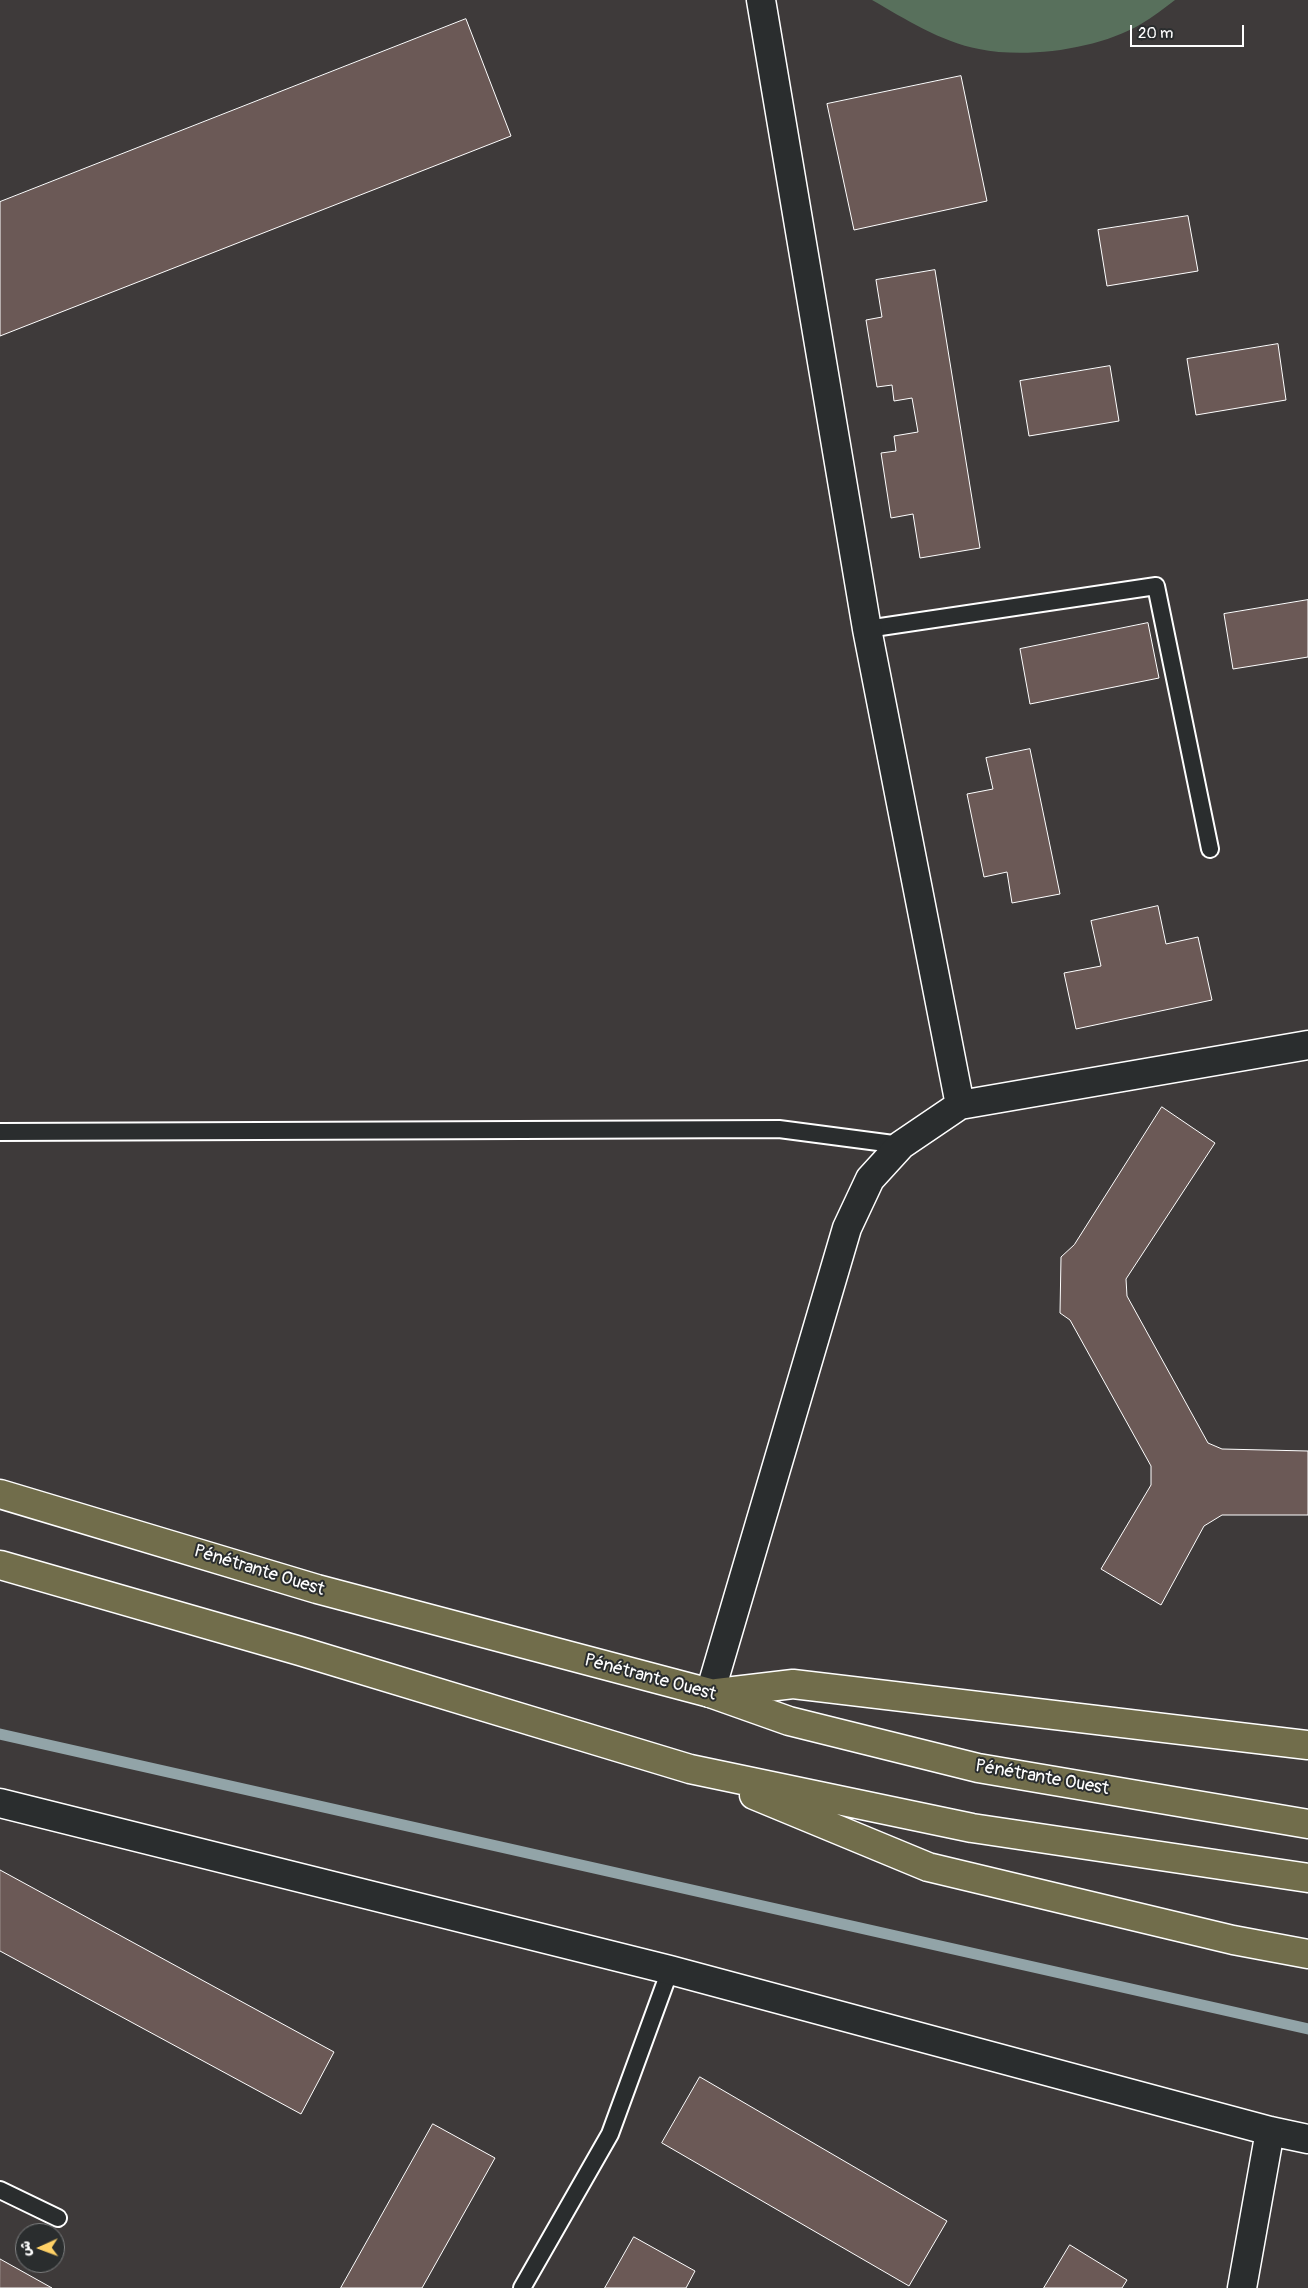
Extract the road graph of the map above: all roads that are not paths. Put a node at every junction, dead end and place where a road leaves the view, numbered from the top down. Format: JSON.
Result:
{"nodes":[{"id":1,"x":761,"y":0,"type":"edge"},
{"id":2,"x":867,"y":629,"type":"junction"},
{"id":3,"x":1210,"y":849,"type":"dead end"},
{"id":4,"x":1308,"y":1045,"type":"edge"},
{"id":5,"x":960,"y":1105,"type":"junction"},
{"id":6,"x":0,"y":1132,"type":"edge"},
{"id":7,"x":900,"y":1145,"type":"junction"},
{"id":8,"x":0,"y":1494,"type":"edge"},
{"id":9,"x":0,"y":1564,"type":"edge"},
{"id":10,"x":710,"y":1693,"type":"junction"},
{"id":11,"x":1308,"y":1745,"type":"edge"},
{"id":12,"x":690,"y":1769,"type":"junction"},
{"id":13,"x":0,"y":1802,"type":"edge"},
{"id":14,"x":1308,"y":1824,"type":"edge"},
{"id":15,"x":1308,"y":1878,"type":"edge"},
{"id":16,"x":1308,"y":1954,"type":"edge"},
{"id":17,"x":670,"y":1970,"type":"junction"},
{"id":18,"x":1270,"y":2131,"type":"junction"},
{"id":19,"x":1308,"y":2139,"type":"edge"},
{"id":20,"x":0,"y":2190,"type":"edge"},
{"id":21,"x":58,"y":2218,"type":"dead end"},
{"id":22,"x":522,"y":2288,"type":"edge"},
{"id":23,"x":1242,"y":2288,"type":"edge"}],
"edges":[{"from":1,"to":2,"type":"street"},
{"from":2,"to":3,"type":"lane"},
{"from":2,"to":5,"type":"street"},
{"from":4,"to":5,"type":"street"},
{"from":5,"to":7,"type":"street"},
{"from":6,"to":7,"type":"lane"},
{"from":7,"to":10,"type":"street"},
{"from":8,"to":10,"type":"highway","name":"Pénétrante Ouest"},
{"from":9,"to":12,"type":"highway"},
{"from":10,"to":11,"type":"highway"},
{"from":10,"to":14,"type":"highway","name":"Pénétrante Ouest"},
{"from":12,"to":15,"type":"highway"},
{"from":12,"to":16,"type":"highway"},
{"from":13,"to":17,"type":"street"},
{"from":17,"to":18,"type":"street"},
{"from":17,"to":22,"type":"lane"},
{"from":18,"to":19,"type":"street"},
{"from":18,"to":23,"type":"street"},
{"from":20,"to":21,"type":"lane"}]}
